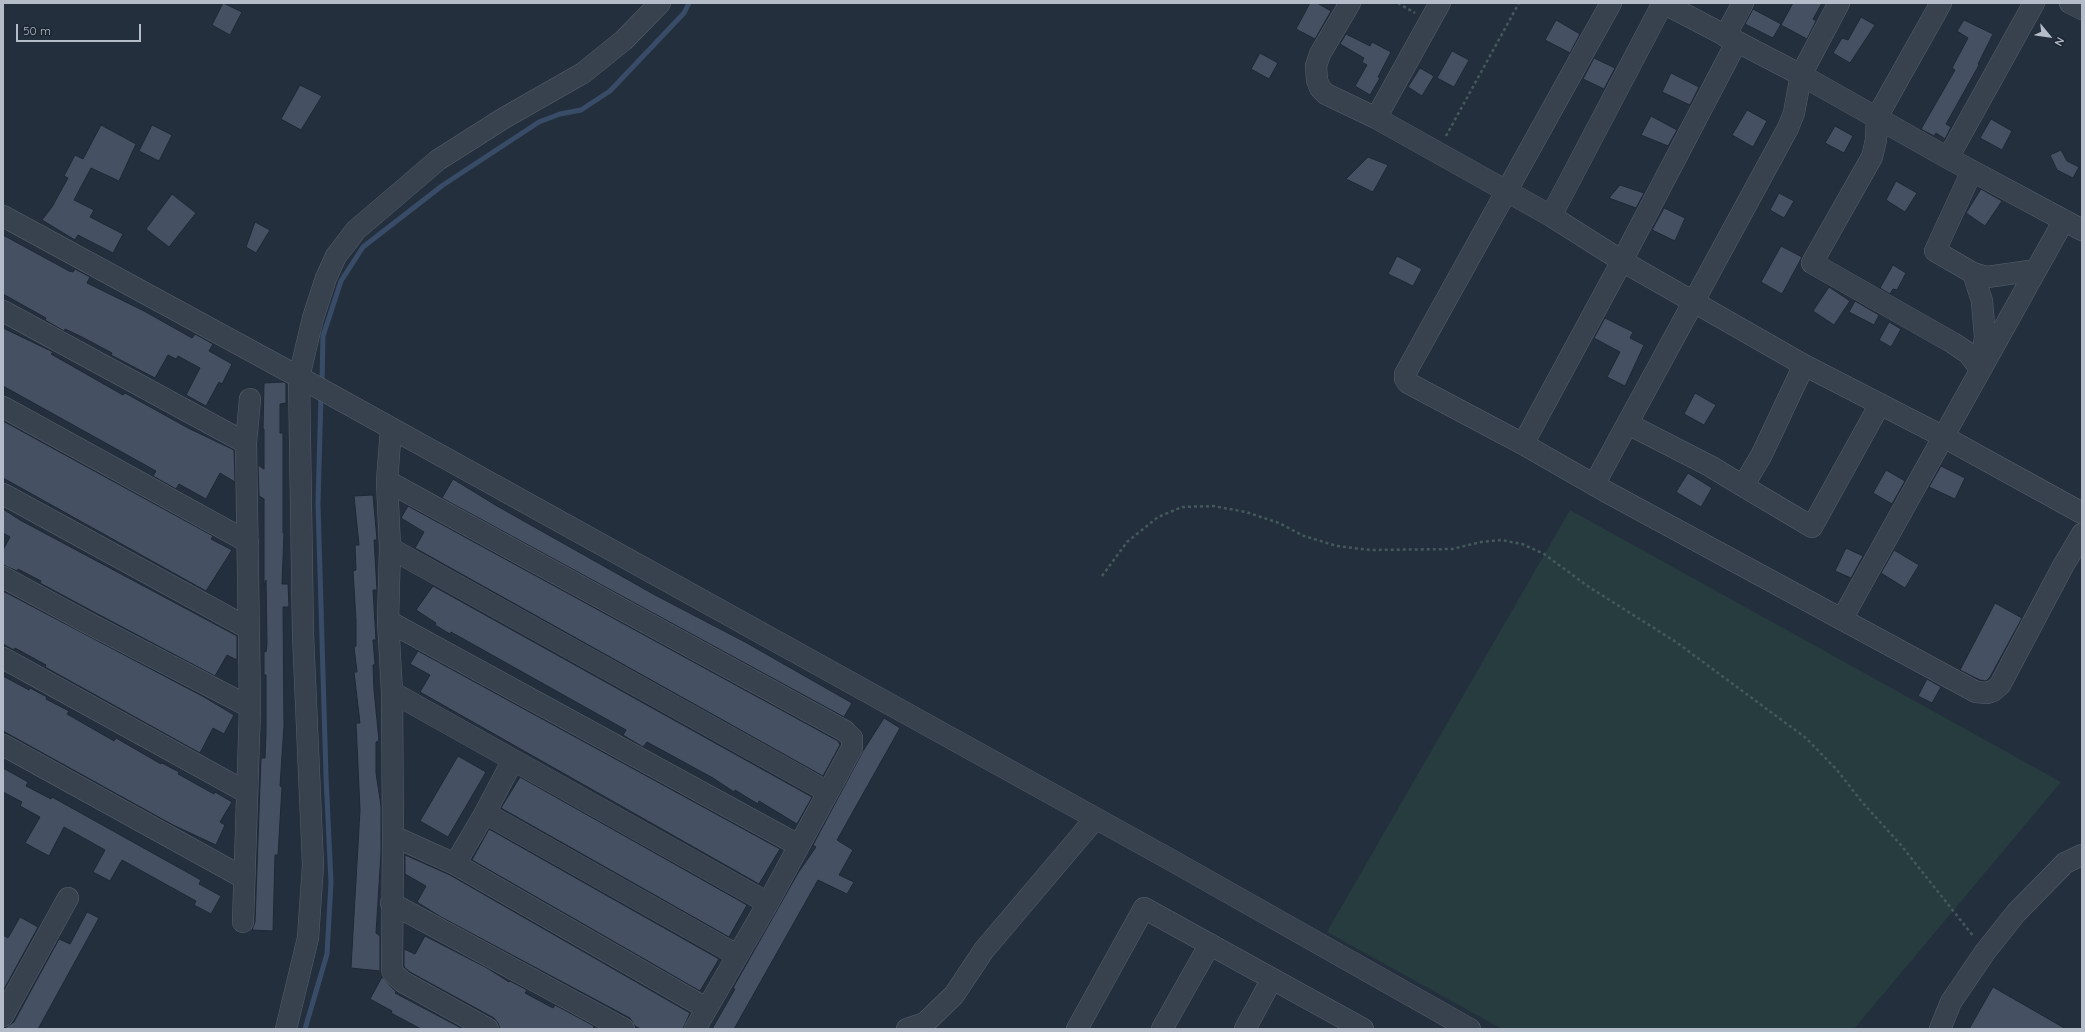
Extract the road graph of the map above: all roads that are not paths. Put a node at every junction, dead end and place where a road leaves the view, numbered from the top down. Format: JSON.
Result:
{"nodes":[{"id":1,"x":660,"y":3,"type":"edge"},
{"id":2,"x":1350,"y":3,"type":"edge"},
{"id":3,"x":1440,"y":3,"type":"edge"},
{"id":4,"x":1611,"y":3,"type":"edge"},
{"id":5,"x":1663,"y":3,"type":"edge"},
{"id":6,"x":1743,"y":3,"type":"edge"},
{"id":7,"x":1839,"y":3,"type":"edge"},
{"id":8,"x":1941,"y":3,"type":"edge"},
{"id":9,"x":2034,"y":3,"type":"edge"},
{"id":10,"x":2070,"y":3,"type":"edge"},
{"id":11,"x":2082,"y":9,"type":"edge"},
{"id":12,"x":1731,"y":40,"type":"junction"},
{"id":13,"x":1800,"y":75,"type":"junction"},
{"id":14,"x":1877,"y":117,"type":"junction"},
{"id":15,"x":1376,"y":118,"type":"junction"},
{"id":16,"x":1948,"y":158,"type":"junction"},
{"id":17,"x":1972,"y":171,"type":"junction"},
{"id":18,"x":1507,"y":193,"type":"junction"},
{"id":19,"x":3,"y":216,"type":"edge"},
{"id":20,"x":1551,"y":216,"type":"junction"},
{"id":21,"x":2064,"y":220,"type":"junction"},
{"id":22,"x":2082,"y":230,"type":"edge"},
{"id":23,"x":1622,"y":261,"type":"junction"},
{"id":24,"x":2036,"y":270,"type":"junction"},
{"id":25,"x":1973,"y":273,"type":"junction"},
{"id":26,"x":1695,"y":302,"type":"junction"},
{"id":27,"x":3,"y":311,"type":"edge"},
{"id":28,"x":1804,"y":365,"type":"junction"},
{"id":29,"x":1980,"y":369,"type":"junction"},
{"id":30,"x":303,"y":379,"type":"junction"},
{"id":31,"x":250,"y":399,"type":"dead end"},
{"id":32,"x":1880,"y":404,"type":"junction"},
{"id":33,"x":3,"y":407,"type":"edge"},
{"id":34,"x":1628,"y":424,"type":"junction"},
{"id":35,"x":391,"y":428,"type":"junction"},
{"id":36,"x":1944,"y":437,"type":"junction"},
{"id":37,"x":246,"y":443,"type":"junction"},
{"id":38,"x":1522,"y":444,"type":"junction"},
{"id":39,"x":387,"y":481,"type":"junction"},
{"id":40,"x":1594,"y":485,"type":"junction"},
{"id":41,"x":1743,"y":486,"type":"junction"},
{"id":42,"x":3,"y":494,"type":"edge"},
{"id":43,"x":2082,"y":513,"type":"edge"},
{"id":44,"x":2082,"y":534,"type":"edge"},
{"id":45,"x":248,"y":542,"type":"junction"},
{"id":46,"x":390,"y":548,"type":"junction"},
{"id":47,"x":3,"y":577,"type":"edge"},
{"id":48,"x":1842,"y":619,"type":"junction"},
{"id":49,"x":388,"y":621,"type":"junction"},
{"id":50,"x":248,"y":628,"type":"junction"},
{"id":51,"x":3,"y":658,"type":"edge"},
{"id":52,"x":392,"y":692,"type":"junction"},
{"id":53,"x":250,"y":707,"type":"junction"},
{"id":54,"x":3,"y":745,"type":"edge"},
{"id":55,"x":513,"y":760,"type":"junction"},
{"id":56,"x":246,"y":792,"type":"junction"},
{"id":57,"x":828,"y":792,"type":"junction"},
{"id":58,"x":485,"y":812,"type":"junction"},
{"id":59,"x":1095,"y":819,"type":"junction"},
{"id":60,"x":393,"y":836,"type":"junction"},
{"id":61,"x":798,"y":845,"type":"junction"},
{"id":62,"x":2082,"y":855,"type":"edge"},
{"id":63,"x":455,"y":864,"type":"junction"},
{"id":64,"x":244,"y":878,"type":"junction"},
{"id":65,"x":68,"y":898,"type":"dead end"},
{"id":66,"x":391,"y":903,"type":"junction"},
{"id":67,"x":768,"y":903,"type":"junction"},
{"id":68,"x":243,"y":922,"type":"dead end"},
{"id":69,"x":1210,"y":944,"type":"junction"},
{"id":70,"x":737,"y":955,"type":"junction"},
{"id":71,"x":1272,"y":979,"type":"junction"},
{"id":72,"x":706,"y":1008,"type":"junction"},
{"id":73,"x":3,"y":1016,"type":"edge"},
{"id":74,"x":1342,"y":1024,"type":"edge"},
{"id":75,"x":286,"y":1029,"type":"edge"},
{"id":76,"x":488,"y":1029,"type":"edge"},
{"id":77,"x":624,"y":1029,"type":"edge"},
{"id":78,"x":694,"y":1029,"type":"edge"},
{"id":79,"x":907,"y":1029,"type":"edge"},
{"id":80,"x":1077,"y":1029,"type":"edge"},
{"id":81,"x":1162,"y":1029,"type":"edge"},
{"id":82,"x":1245,"y":1029,"type":"edge"},
{"id":83,"x":1363,"y":1029,"type":"edge"},
{"id":84,"x":1470,"y":1029,"type":"edge"},
{"id":85,"x":1940,"y":1029,"type":"edge"}],
"edges":[{"from":1,"to":30,"type":"street"},
{"from":2,"to":15,"type":"street"},
{"from":3,"to":15,"type":"street"},
{"from":4,"to":18,"type":"street"},
{"from":5,"to":12,"type":"street"},
{"from":5,"to":20,"type":"street"},
{"from":6,"to":12,"type":"street"},
{"from":7,"to":13,"type":"street"},
{"from":8,"to":14,"type":"street"},
{"from":9,"to":16,"type":"street"},
{"from":10,"to":11,"type":"street"},
{"from":12,"to":13,"type":"street"},
{"from":12,"to":23,"type":"street"},
{"from":13,"to":14,"type":"street"},
{"from":13,"to":26,"type":"street"},
{"from":14,"to":16,"type":"street"},
{"from":14,"to":29,"type":"street"},
{"from":15,"to":18,"type":"street"},
{"from":16,"to":17,"type":"street"},
{"from":17,"to":21,"type":"street"},
{"from":17,"to":25,"type":"street"},
{"from":18,"to":20,"type":"street"},
{"from":18,"to":38,"type":"street"},
{"from":19,"to":30,"type":"street"},
{"from":20,"to":23,"type":"street"},
{"from":21,"to":22,"type":"street"},
{"from":21,"to":24,"type":"street"},
{"from":23,"to":26,"type":"street"},
{"from":23,"to":38,"type":"street"},
{"from":24,"to":25,"type":"street"},
{"from":24,"to":29,"type":"street"},
{"from":25,"to":29,"type":"street"},
{"from":26,"to":28,"type":"street"},
{"from":26,"to":34,"type":"street"},
{"from":27,"to":37,"type":"street"},
{"from":28,"to":32,"type":"street"},
{"from":28,"to":41,"type":"street"},
{"from":29,"to":36,"type":"street"},
{"from":30,"to":35,"type":"street"},
{"from":30,"to":75,"type":"street"},
{"from":31,"to":37,"type":"street"},
{"from":32,"to":36,"type":"street"},
{"from":32,"to":41,"type":"street"},
{"from":33,"to":45,"type":"street"},
{"from":34,"to":40,"type":"street"},
{"from":34,"to":41,"type":"street"},
{"from":35,"to":39,"type":"street"},
{"from":35,"to":59,"type":"street"},
{"from":36,"to":43,"type":"street"},
{"from":36,"to":48,"type":"street"},
{"from":37,"to":45,"type":"street"},
{"from":38,"to":40,"type":"street"},
{"from":39,"to":46,"type":"street"},
{"from":39,"to":57,"type":"street"},
{"from":40,"to":48,"type":"street"},
{"from":42,"to":50,"type":"street"},
{"from":44,"to":48,"type":"street"},
{"from":45,"to":50,"type":"street"},
{"from":46,"to":49,"type":"street"},
{"from":46,"to":57,"type":"street"},
{"from":47,"to":53,"type":"street"},
{"from":49,"to":52,"type":"street"},
{"from":49,"to":61,"type":"street"},
{"from":50,"to":53,"type":"street"},
{"from":51,"to":56,"type":"street"},
{"from":52,"to":55,"type":"street"},
{"from":52,"to":60,"type":"street"},
{"from":53,"to":56,"type":"street"},
{"from":54,"to":64,"type":"street"},
{"from":55,"to":58,"type":"street"},
{"from":55,"to":67,"type":"street"},
{"from":56,"to":64,"type":"street"},
{"from":57,"to":61,"type":"street"},
{"from":58,"to":63,"type":"street"},
{"from":58,"to":70,"type":"street"},
{"from":59,"to":79,"type":"street"},
{"from":59,"to":84,"type":"street"},
{"from":60,"to":63,"type":"street"},
{"from":60,"to":66,"type":"street"},
{"from":61,"to":67,"type":"street"},
{"from":62,"to":85,"type":"street"},
{"from":63,"to":72,"type":"street"},
{"from":64,"to":68,"type":"street"},
{"from":65,"to":73,"type":"street"},
{"from":66,"to":76,"type":"street"},
{"from":66,"to":77,"type":"street"},
{"from":67,"to":70,"type":"street"},
{"from":69,"to":71,"type":"street"},
{"from":69,"to":80,"type":"street"},
{"from":69,"to":81,"type":"street"},
{"from":70,"to":72,"type":"street"},
{"from":71,"to":74,"type":"street"},
{"from":71,"to":82,"type":"street"},
{"from":72,"to":78,"type":"street"},
{"from":74,"to":83,"type":"street"}]}
